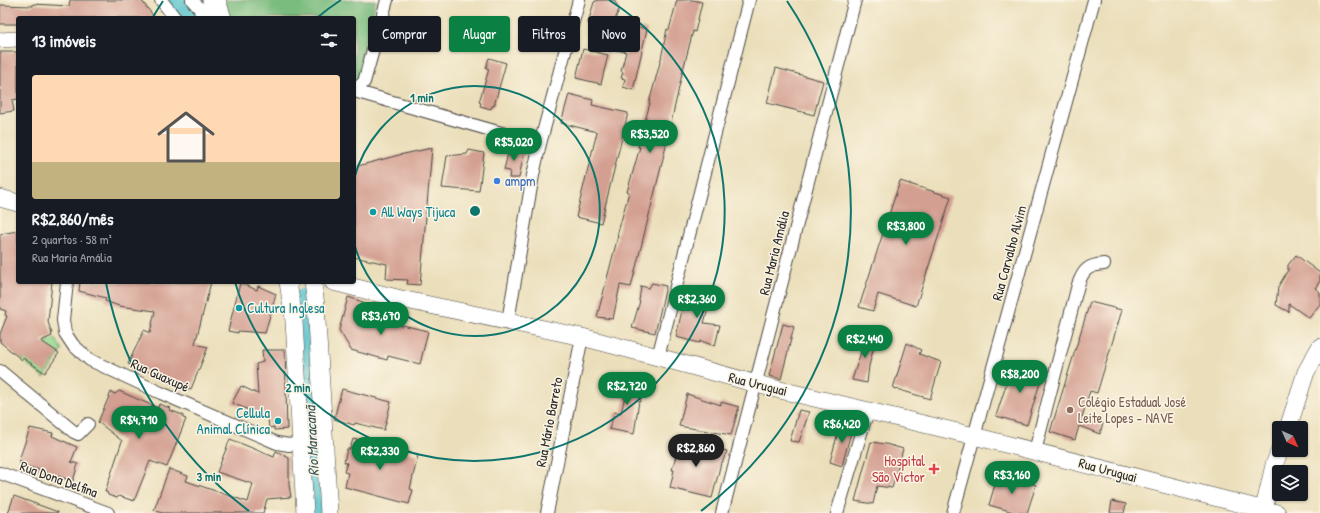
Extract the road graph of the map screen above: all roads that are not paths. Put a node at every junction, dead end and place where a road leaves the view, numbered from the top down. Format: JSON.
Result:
{"nodes":[{"id":1,"x":161,"y":0,"type":"edge"},
{"id":2,"x":192,"y":0,"type":"edge"},
{"id":3,"x":210,"y":0,"type":"edge"},
{"id":4,"x":218,"y":0,"type":"edge"},
{"id":5,"x":388,"y":0,"type":"edge"},
{"id":6,"x":579,"y":0,"type":"edge"},
{"id":7,"x":749,"y":0,"type":"edge"},
{"id":8,"x":854,"y":0,"type":"edge"},
{"id":9,"x":1094,"y":0,"type":"edge"},
{"id":10,"x":173,"y":16,"type":"edge"},
{"id":11,"x":202,"y":16,"type":"edge"},
{"id":12,"x":211,"y":16,"type":"edge"},
{"id":13,"x":223,"y":16,"type":"edge"},
{"id":14,"x":16,"y":39,"type":"edge"},
{"id":15,"x":0,"y":40,"type":"edge"},
{"id":16,"x":356,"y":89,"type":"edge"},
{"id":17,"x":356,"y":92,"type":"edge"},
{"id":18,"x":540,"y":144,"type":"junction"},
{"id":19,"x":0,"y":198,"type":"edge"},
{"id":20,"x":16,"y":202,"type":"edge"},
{"id":21,"x":1104,"y":264,"type":"dead end"},
{"id":22,"x":68,"y":284,"type":"edge"},
{"id":23,"x":288,"y":284,"type":"edge"},
{"id":24,"x":314,"y":284,"type":"edge"},
{"id":25,"x":340,"y":284,"type":"edge"},
{"id":26,"x":508,"y":321,"type":"junction"},
{"id":27,"x":582,"y":337,"type":"junction"},
{"id":28,"x":1320,"y":347,"type":"edge"},
{"id":29,"x":658,"y":357,"type":"junction"},
{"id":30,"x":0,"y":371,"type":"edge"},
{"id":31,"x":755,"y":384,"type":"junction"},
{"id":32,"x":868,"y":410,"type":"junction"},
{"id":33,"x":1290,"y":421,"type":"edge"},
{"id":34,"x":88,"y":424,"type":"dead end"},
{"id":35,"x":974,"y":436,"type":"junction"},
{"id":36,"x":300,"y":443,"type":"junction"},
{"id":37,"x":1035,"y":451,"type":"junction"},
{"id":38,"x":1277,"y":457,"type":"edge"},
{"id":39,"x":0,"y":473,"type":"edge"},
{"id":40,"x":1268,"y":512,"type":"edge"},
{"id":41,"x":108,"y":513,"type":"edge"},
{"id":42,"x":304,"y":513,"type":"edge"},
{"id":43,"x":329,"y":513,"type":"edge"},
{"id":44,"x":546,"y":513,"type":"edge"},
{"id":45,"x":722,"y":513,"type":"edge"},
{"id":46,"x":837,"y":513,"type":"edge"},
{"id":47,"x":952,"y":513,"type":"edge"}],
"edges":[{"from":1,"to":10,"type":"street"},
{"from":2,"to":11,"type":"street"},
{"from":3,"to":12,"type":"street"},
{"from":4,"to":13,"type":"street"},
{"from":5,"to":16,"type":"street"},
{"from":6,"to":18,"type":"street"},
{"from":7,"to":29,"type":"street"},
{"from":8,"to":31,"type":"street","name":"Rua Maria Amália"},
{"from":9,"to":35,"type":"street","name":"Rua Carvalho Alvim"},
{"from":14,"to":15,"type":"street"},
{"from":17,"to":18,"type":"street"},
{"from":18,"to":26,"type":"street"},
{"from":19,"to":20,"type":"main road"},
{"from":21,"to":37,"type":"street"},
{"from":22,"to":36,"type":"street","name":"Rua Guaxupé"},
{"from":23,"to":36,"type":"main road"},
{"from":24,"to":43,"type":"main road"},
{"from":25,"to":26,"type":"main road","name":"Rua Uruguai"},
{"from":26,"to":27,"type":"main road","name":"Rua Uruguai"},
{"from":27,"to":29,"type":"main road","name":"Rua Uruguai"},
{"from":27,"to":44,"type":"street","name":"Rua Mário Barreto"},
{"from":28,"to":33,"type":"main road"},
{"from":29,"to":31,"type":"main road","name":"Rua Uruguai"},
{"from":30,"to":34,"type":"street"},
{"from":31,"to":32,"type":"main road","name":"Rua Uruguai"},
{"from":31,"to":45,"type":"street","name":"Rua Maria Amália"},
{"from":32,"to":35,"type":"main road","name":"Rua Uruguai"},
{"from":32,"to":46,"type":"street"},
{"from":35,"to":37,"type":"main road","name":"Rua Uruguai"},
{"from":35,"to":47,"type":"street","name":"Rua Carvalho Alvim"},
{"from":36,"to":42,"type":"main road"},
{"from":37,"to":40,"type":"main road","name":"Rua Uruguai"},
{"from":38,"to":40,"type":"main road"},
{"from":39,"to":41,"type":"street","name":"Rua Dona Delfina"}]}
